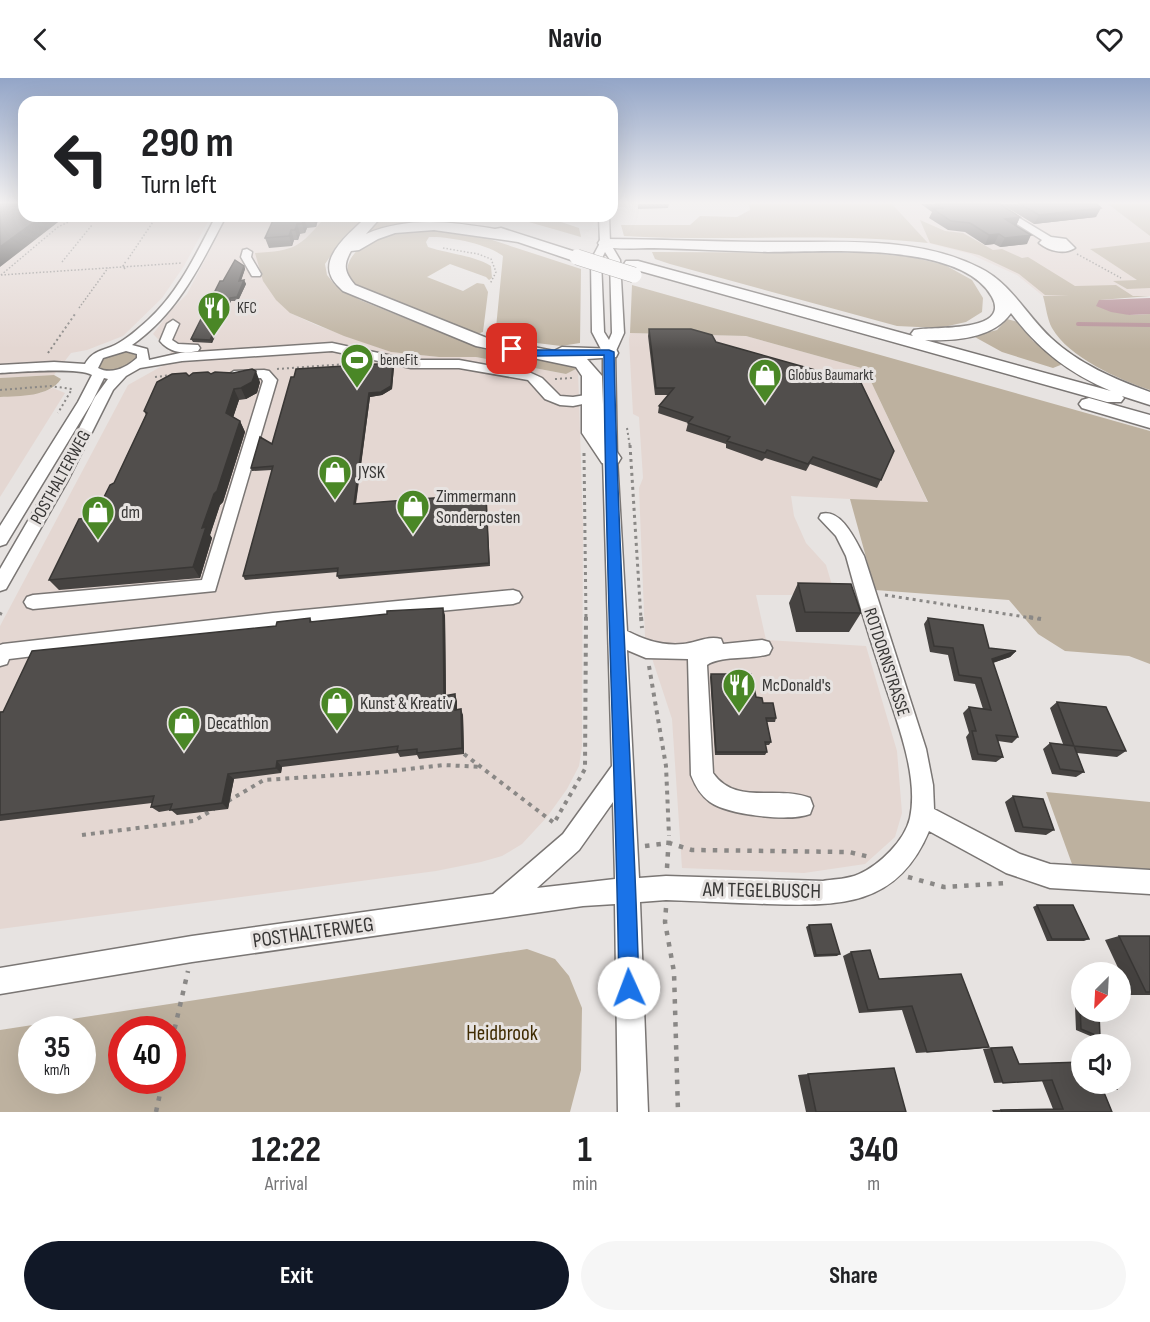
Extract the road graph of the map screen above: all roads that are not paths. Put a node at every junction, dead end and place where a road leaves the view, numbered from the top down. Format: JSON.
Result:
{"nodes":[{"id":1,"x":201,"y":252,"type":"edge"},
{"id":2,"x":248,"y":252,"type":"dead end"},
{"id":3,"x":345,"y":252,"type":"edge"},
{"id":4,"x":578,"y":252,"type":"edge"},
{"id":5,"x":601,"y":252,"type":"edge"},
{"id":6,"x":610,"y":252,"type":"edge"},
{"id":7,"x":914,"y":252,"type":"edge"},
{"id":8,"x":633,"y":269,"type":"junction"},
{"id":9,"x":256,"y":274,"type":"dead end"},
{"id":10,"x":988,"y":279,"type":"junction"},
{"id":11,"x":825,"y":318,"type":"junction"},
{"id":12,"x":173,"y":324,"type":"dead end"},
{"id":13,"x":147,"y":329,"type":"junction"},
{"id":14,"x":265,"y":338,"type":"dead end"},
{"id":15,"x":119,"y":348,"type":"junction"},
{"id":16,"x":609,"y":352,"type":"junction"},
{"id":17,"x":536,"y":353,"type":"junction"},
{"id":18,"x":140,"y":356,"type":"junction"},
{"id":19,"x":95,"y":366,"type":"junction"},
{"id":20,"x":0,"y":369,"type":"edge"},
{"id":21,"x":122,"y":372,"type":"junction"},
{"id":22,"x":214,"y":376,"type":"edge"},
{"id":23,"x":592,"y":398,"type":"junction"},
{"id":24,"x":1150,"y":399,"type":"edge"},
{"id":25,"x":1150,"y":408,"type":"edge"},
{"id":26,"x":1150,"y":422,"type":"edge"},
{"id":27,"x":610,"y":458,"type":"junction"},
{"id":28,"x":827,"y":518,"type":"dead end"},
{"id":29,"x":0,"y":540,"type":"edge"},
{"id":30,"x":0,"y":584,"type":"edge"},
{"id":31,"x":513,"y":597,"type":"dead end"},
{"id":32,"x":33,"y":602,"type":"dead end"},
{"id":33,"x":618,"y":636,"type":"junction"},
{"id":34,"x":0,"y":658,"type":"edge"},
{"id":35,"x":622,"y":770,"type":"junction"},
{"id":36,"x":802,"y":806,"type":"dead end"},
{"id":37,"x":922,"y":815,"type":"junction"},
{"id":38,"x":1150,"y":882,"type":"edge"},
{"id":39,"x":627,"y":890,"type":"junction"},
{"id":40,"x":498,"y":906,"type":"junction"},
{"id":41,"x":0,"y":981,"type":"edge"},
{"id":42,"x":633,"y":1112,"type":"edge"}],
"edges":[{"from":1,"to":13,"type":"street","name":"POSTHALTERWEG"},
{"from":2,"to":9,"type":"street"},
{"from":3,"to":17,"type":"highway"},
{"from":4,"to":8,"type":"highway","bridge":true},
{"from":5,"to":16,"type":"street"},
{"from":6,"to":16,"type":"street"},
{"from":7,"to":10,"type":"highway"},
{"from":8,"to":11,"type":"highway"},
{"from":8,"to":26,"type":"highway"},
{"from":10,"to":11,"type":"highway"},
{"from":10,"to":24,"type":"highway"},
{"from":11,"to":25,"type":"highway"},
{"from":12,"to":14,"type":"street"},
{"from":13,"to":15,"type":"street","name":"POSTHALTERWEG"},
{"from":13,"to":18,"type":"street","name":"POSTHALTERWEG"},
{"from":15,"to":18,"type":"street","name":"POSTHALTERWEG"},
{"from":15,"to":19,"type":"street","name":"POSTHALTERWEG"},
{"from":16,"to":17,"type":"highway"},
{"from":16,"to":27,"type":"street"},
{"from":17,"to":23,"type":"highway"},
{"from":18,"to":21,"type":"street","name":"POSTHALTERWEG"},
{"from":18,"to":23,"type":"street"},
{"from":19,"to":20,"type":"street","name":"POSTHALTERWEG"},
{"from":19,"to":21,"type":"street","name":"POSTHALTERWEG"},
{"from":19,"to":29,"type":"street","name":"POSTHALTERWEG"},
{"from":21,"to":30,"type":"street","name":"POSTHALTERWEG"},
{"from":22,"to":32,"type":"street"},
{"from":23,"to":27,"type":"highway"},
{"from":27,"to":33,"type":"street"},
{"from":28,"to":37,"type":"street","name":"ROTDORNSTRASSE"},
{"from":31,"to":34,"type":"street"},
{"from":33,"to":35,"type":"street"},
{"from":33,"to":36,"type":"street"},
{"from":35,"to":39,"type":"street"},
{"from":35,"to":40,"type":"street"},
{"from":37,"to":38,"type":"street"},
{"from":37,"to":39,"type":"street","name":"AM TEGELBUSCH"},
{"from":39,"to":40,"type":"street","name":"POSTHALTERWEG"},
{"from":39,"to":42,"type":"street"},
{"from":40,"to":41,"type":"street","name":"POSTHALTERWEG"}]}
